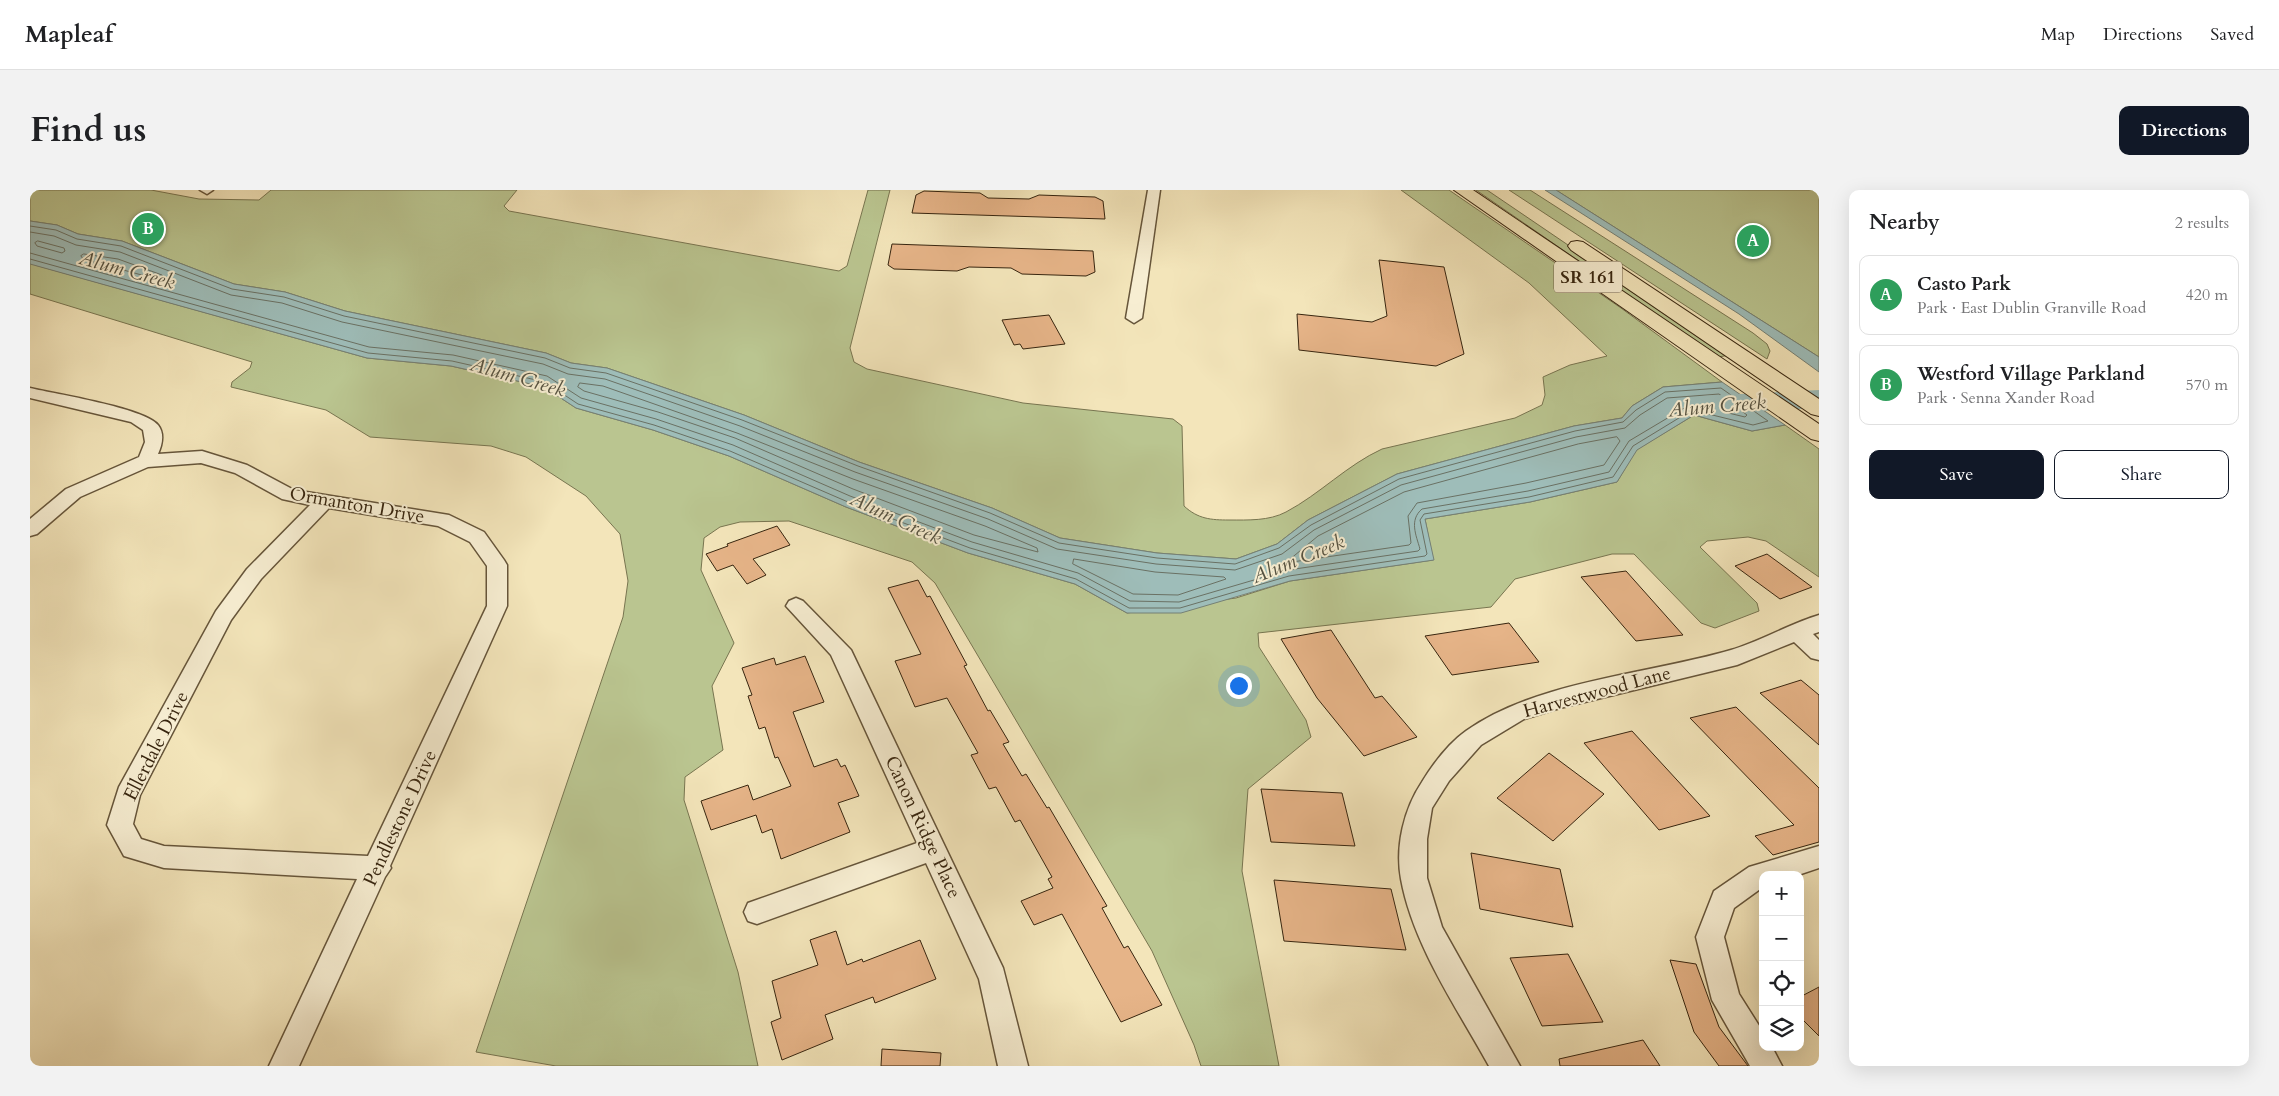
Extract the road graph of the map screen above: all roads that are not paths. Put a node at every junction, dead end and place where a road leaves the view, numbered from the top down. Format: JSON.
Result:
{"nodes":[{"id":1,"x":1154,"y":190,"type":"edge"},
{"id":2,"x":1462,"y":190,"type":"edge"},
{"id":3,"x":1493,"y":190,"type":"edge"},
{"id":4,"x":1528,"y":214,"type":"dead end"},
{"id":5,"x":1560,"y":235,"type":"dead end"},
{"id":6,"x":1134,"y":318,"type":"dead end"},
{"id":7,"x":30,"y":393,"type":"edge"},
{"id":8,"x":1819,"y":409,"type":"edge"},
{"id":9,"x":1819,"y":434,"type":"edge"},
{"id":10,"x":147,"y":461,"type":"junction"},
{"id":11,"x":324,"y":502,"type":"junction"},
{"id":12,"x":30,"y":529,"type":"edge"},
{"id":13,"x":497,"y":565,"type":"joint"},
{"id":14,"x":796,"y":606,"type":"dead end"},
{"id":15,"x":1819,"y":624,"type":"edge"},
{"id":16,"x":1797,"y":633,"type":"junction"},
{"id":17,"x":1819,"y":652,"type":"edge"},
{"id":18,"x":933,"y":849,"type":"junction"},
{"id":19,"x":1819,"y":857,"type":"edge"},
{"id":20,"x":378,"y":868,"type":"junction"},
{"id":21,"x":757,"y":912,"type":"dead end"},
{"id":22,"x":284,"y":1066,"type":"edge"},
{"id":23,"x":1013,"y":1066,"type":"edge"},
{"id":24,"x":1505,"y":1066,"type":"edge"},
{"id":25,"x":1767,"y":1066,"type":"edge"}],
"edges":[{"from":1,"to":6,"type":"street"},
{"from":2,"to":9,"type":"main road","number":"SR 161"},
{"from":3,"to":4,"type":"main road"},
{"from":5,"to":8,"type":"main road","number":"SR 161"},
{"from":7,"to":10,"type":"street"},
{"from":10,"to":11,"type":"street","name":"Ormanton Drive"},
{"from":10,"to":12,"type":"street","name":"Ormanton Drive"},
{"from":11,"to":13,"type":"street","name":"Ormanton Drive"},
{"from":11,"to":20,"type":"street","name":"Ellerdale Drive"},
{"from":13,"to":20,"type":"street","name":"Pendlestone Drive"},
{"from":14,"to":18,"type":"street","name":"Canon Ridge Place"},
{"from":15,"to":16,"type":"street","name":"Harvestwood Lane"},
{"from":16,"to":17,"type":"street"},
{"from":16,"to":24,"type":"street","name":"Harvestwood Lane"},
{"from":18,"to":21,"type":"street"},
{"from":18,"to":23,"type":"street","name":"Canon Ridge Place"},
{"from":19,"to":25,"type":"street"},
{"from":20,"to":22,"type":"street","name":"Pendlestone Drive"}]}
